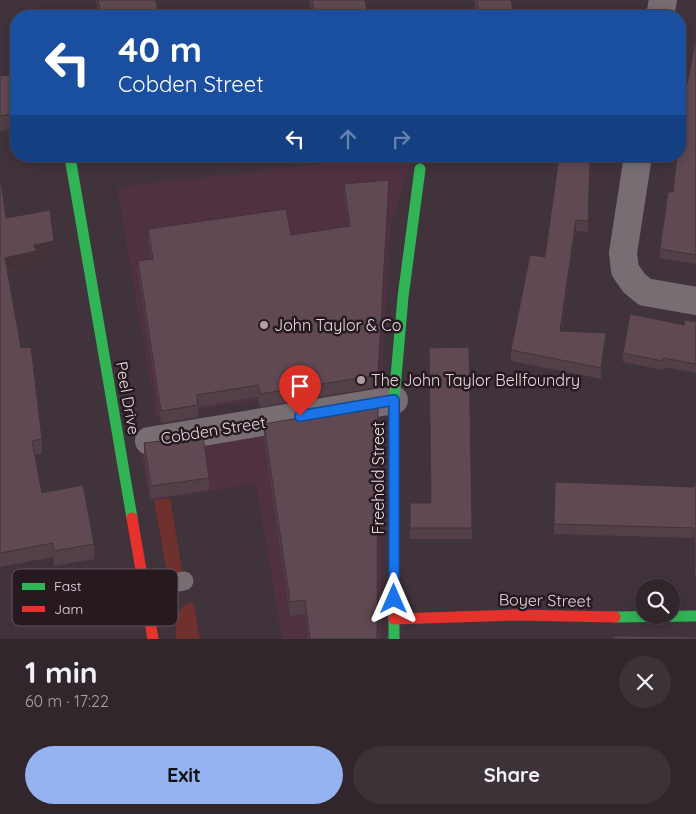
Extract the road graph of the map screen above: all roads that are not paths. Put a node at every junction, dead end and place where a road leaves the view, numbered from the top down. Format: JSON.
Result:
{"nodes":[{"id":1,"x":637,"y":162,"type":"edge"},
{"id":2,"x":71,"y":163,"type":"dead end"},
{"id":3,"x":420,"y":169,"type":"dead end"},
{"id":4,"x":696,"y":302,"type":"edge"},
{"id":5,"x":394,"y":400,"type":"junction"},
{"id":6,"x":149,"y":441,"type":"edge"},
{"id":7,"x":141,"y":569,"type":"edge"},
{"id":8,"x":184,"y":581,"type":"dead end"},
{"id":9,"x":178,"y":582,"type":"edge"},
{"id":10,"x":696,"y":616,"type":"edge"},
{"id":11,"x":394,"y":619,"type":"junction"},
{"id":12,"x":151,"y":626,"type":"edge"},
{"id":13,"x":153,"y":639,"type":"edge"},
{"id":14,"x":394,"y":639,"type":"edge"}],
"edges":[{"from":1,"to":4,"type":"street"},
{"from":2,"to":7,"type":"street","name":"Peel Drive"},
{"from":3,"to":5,"type":"street","name":"Freehold Street"},
{"from":5,"to":6,"type":"street","name":"Cobden Street"},
{"from":5,"to":11,"type":"street","name":"Freehold Street"},
{"from":8,"to":9,"type":"lane"},
{"from":10,"to":11,"type":"street","name":"Boyer Street"},
{"from":11,"to":14,"type":"street","name":"Freehold Street"},
{"from":12,"to":13,"type":"street","name":"Peel Drive"}]}
